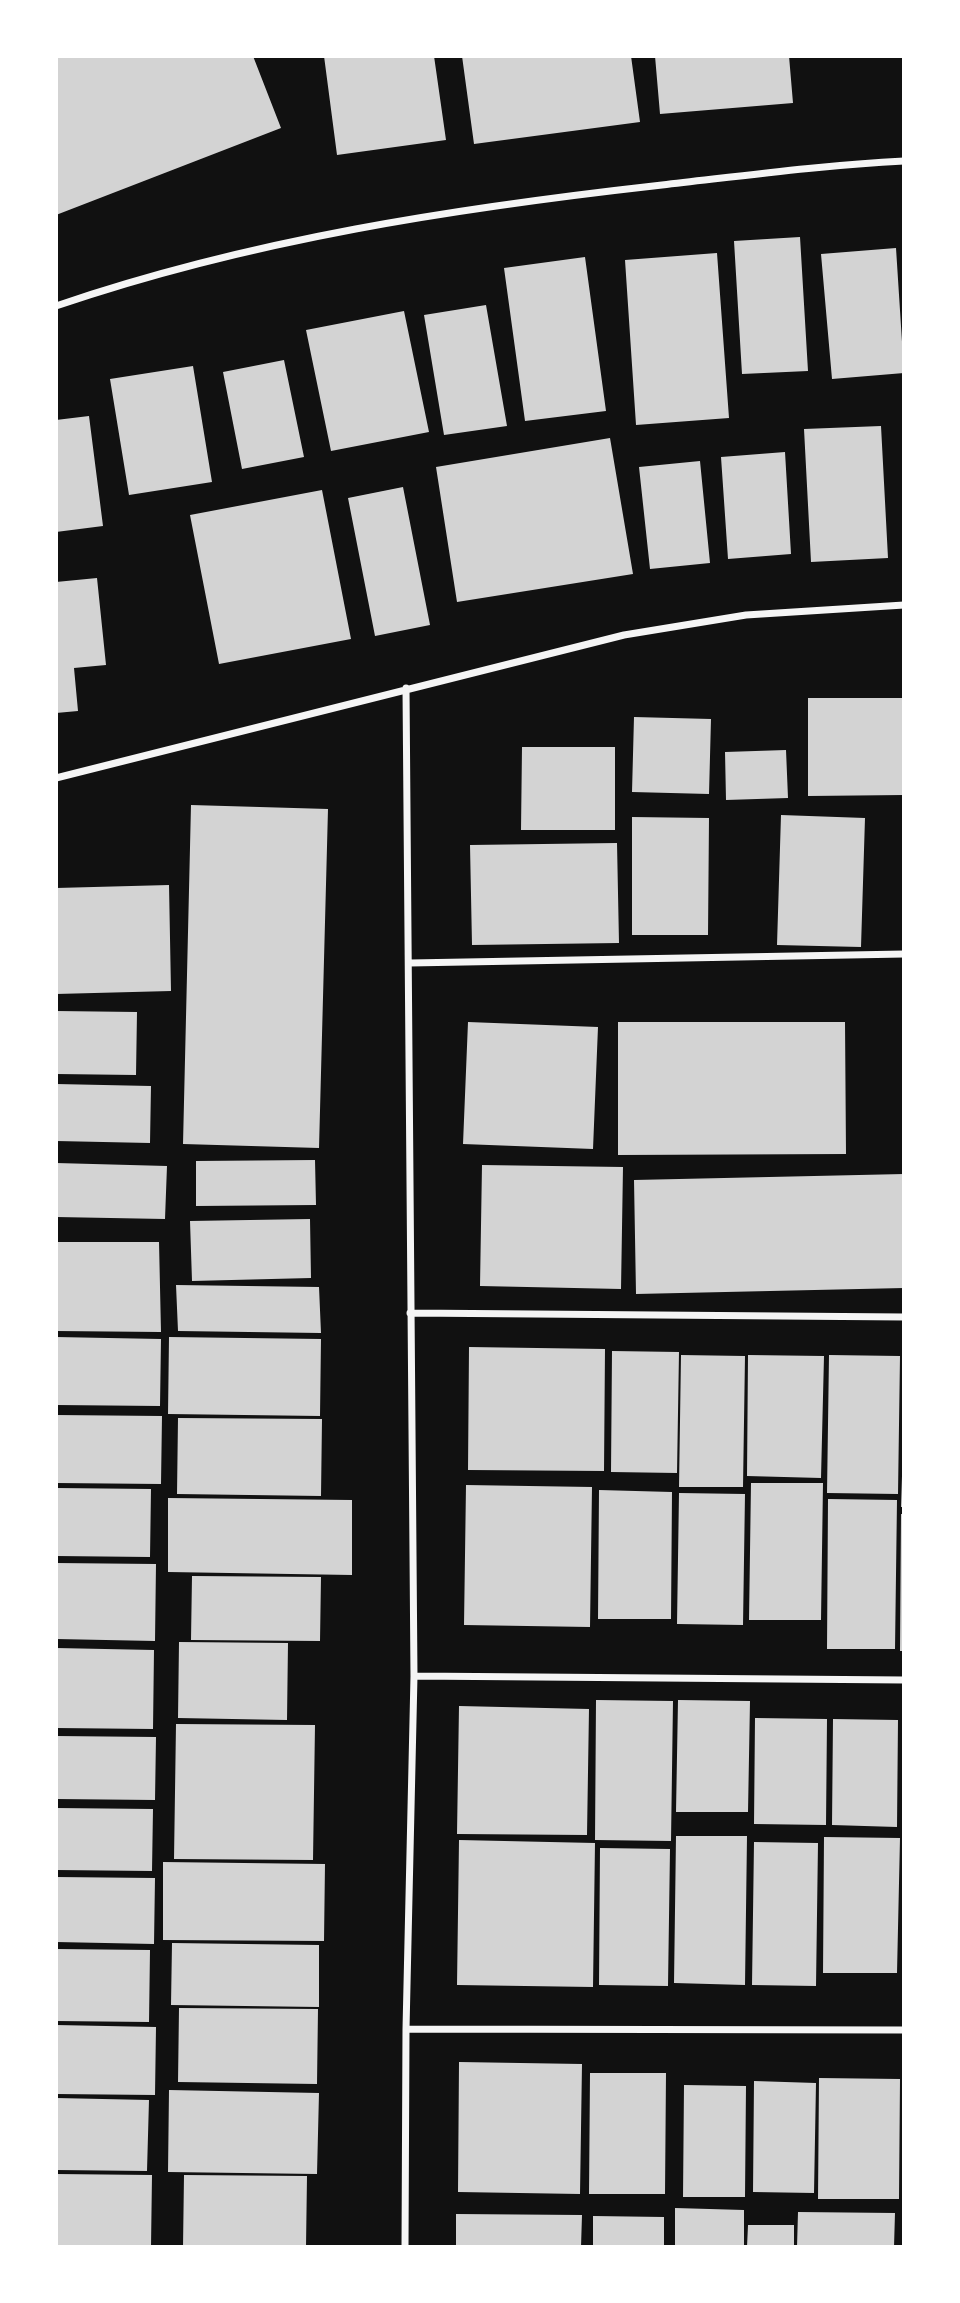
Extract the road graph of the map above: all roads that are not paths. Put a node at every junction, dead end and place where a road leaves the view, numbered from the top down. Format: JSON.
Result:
{"nodes":[{"id":1,"x":904,"y":161,"type":"edge"},
{"id":2,"x":56,"y":306,"type":"edge"},
{"id":3,"x":904,"y":605,"type":"edge"},
{"id":4,"x":406,"y":688,"type":"junction"},
{"id":5,"x":56,"y":778,"type":"edge"},
{"id":6,"x":904,"y":954,"type":"edge"},
{"id":7,"x":410,"y":963,"type":"junction"},
{"id":8,"x":410,"y":1313,"type":"junction"},
{"id":9,"x":904,"y":1317,"type":"edge"},
{"id":10,"x":414,"y":1676,"type":"junction"},
{"id":11,"x":904,"y":1680,"type":"edge"},
{"id":12,"x":406,"y":2029,"type":"junction"},
{"id":13,"x":904,"y":2029,"type":"edge"},
{"id":14,"x":405,"y":2247,"type":"edge"}],
"edges":[{"from":1,"to":2,"type":"street"},
{"from":3,"to":4,"type":"street"},
{"from":4,"to":5,"type":"street"},
{"from":4,"to":7,"type":"street"},
{"from":6,"to":7,"type":"street"},
{"from":7,"to":8,"type":"street"},
{"from":8,"to":9,"type":"street"},
{"from":8,"to":10,"type":"street"},
{"from":10,"to":11,"type":"street"},
{"from":10,"to":12,"type":"street"},
{"from":12,"to":13,"type":"street"},
{"from":12,"to":14,"type":"street"}]}
